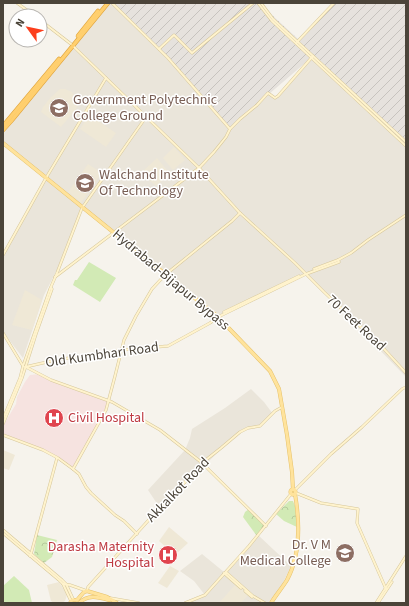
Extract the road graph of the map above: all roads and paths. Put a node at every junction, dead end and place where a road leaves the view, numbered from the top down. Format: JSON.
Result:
{"nodes":[{"id":1,"x":106,"y":3,"type":"edge"},
{"id":2,"x":112,"y":3,"type":"edge"},
{"id":3,"x":253,"y":3,"type":"edge"},
{"id":4,"x":258,"y":3,"type":"edge"},
{"id":5,"x":261,"y":3,"type":"edge"},
{"id":6,"x":334,"y":3,"type":"edge"},
{"id":7,"x":48,"y":26,"type":"edge"},
{"id":8,"x":297,"y":43,"type":"junction"},
{"id":9,"x":72,"y":44,"type":"junction"},
{"id":10,"x":159,"y":49,"type":"junction"},
{"id":11,"x":312,"y":57,"type":"junction"},
{"id":12,"x":106,"y":78,"type":"junction"},
{"id":13,"x":146,"y":117,"type":"junction"},
{"id":14,"x":3,"y":126,"type":"edge"},
{"id":15,"x":230,"y":129,"type":"junction"},
{"id":16,"x":3,"y":130,"type":"edge"},
{"id":17,"x":406,"y":142,"type":"edge"},
{"id":18,"x":3,"y":143,"type":"edge"},
{"id":19,"x":406,"y":146,"type":"edge"},
{"id":20,"x":199,"y":168,"type":"junction"},
{"id":21,"x":46,"y":178,"type":"junction"},
{"id":22,"x":82,"y":208,"type":"junction"},
{"id":23,"x":240,"y":213,"type":"junction"},
{"id":24,"x":406,"y":215,"type":"edge"},
{"id":25,"x":114,"y":233,"type":"junction"},
{"id":26,"x":3,"y":255,"type":"edge"},
{"id":27,"x":305,"y":273,"type":"junction"},
{"id":28,"x":165,"y":275,"type":"junction"},
{"id":29,"x":55,"y":277,"type":"junction"},
{"id":30,"x":218,"y":316,"type":"junction"},
{"id":31,"x":3,"y":333,"type":"edge"},
{"id":32,"x":122,"y":350,"type":"junction"},
{"id":33,"x":24,"y":366,"type":"junction"},
{"id":34,"x":406,"y":374,"type":"edge"},
{"id":35,"x":406,"y":387,"type":"edge"},
{"id":36,"x":108,"y":401,"type":"junction"},
{"id":37,"x":282,"y":406,"type":"junction"},
{"id":38,"x":3,"y":418,"type":"edge"},
{"id":39,"x":3,"y":424,"type":"edge"},
{"id":40,"x":3,"y":435,"type":"edge"},
{"id":41,"x":57,"y":458,"type":"junction"},
{"id":42,"x":202,"y":463,"type":"junction"},
{"id":43,"x":73,"y":469,"type":"junction"},
{"id":44,"x":294,"y":493,"type":"junction"},
{"id":45,"x":266,"y":526,"type":"junction"},
{"id":46,"x":3,"y":531,"type":"edge"},
{"id":47,"x":136,"y":534,"type":"junction"},
{"id":48,"x":30,"y":555,"type":"junction"},
{"id":49,"x":406,"y":557,"type":"edge"},
{"id":50,"x":224,"y":573,"type":"junction"},
{"id":51,"x":64,"y":584,"type":"junction"},
{"id":52,"x":386,"y":589,"type":"junction"},
{"id":53,"x":85,"y":592,"type":"junction"},
{"id":54,"x":107,"y":597,"type":"junction"},
{"id":55,"x":74,"y":602,"type":"edge"},
{"id":56,"x":115,"y":603,"type":"edge"},
{"id":57,"x":139,"y":603,"type":"edge"},
{"id":58,"x":185,"y":603,"type":"edge"},
{"id":59,"x":267,"y":603,"type":"edge"},
{"id":60,"x":377,"y":603,"type":"edge"}],
"edges":[{"from":1,"to":9,"type":"highway"},
{"from":2,"to":10,"type":"street"},
{"from":3,"to":10,"type":"street"},
{"from":4,"to":8,"type":"street"},
{"from":5,"to":8,"type":"street"},
{"from":6,"to":8,"type":"street"},
{"from":7,"to":9,"type":"street","name":"70 Feet Road"},
{"from":8,"to":11,"type":"street"},
{"from":9,"to":12,"type":"street","name":"70 Feet Road"},
{"from":9,"to":14,"type":"highway"},
{"from":9,"to":16,"type":"highway"},
{"from":10,"to":15,"type":"street"},
{"from":11,"to":15,"type":"street"},
{"from":11,"to":17,"type":"street"},
{"from":11,"to":19,"type":"street"},
{"from":12,"to":13,"type":"street","name":"70 Feet Road"},
{"from":12,"to":21,"type":"street"},
{"from":13,"to":20,"type":"street","name":"70 Feet Road"},
{"from":13,"to":22,"type":"street"},
{"from":15,"to":20,"type":"street"},
{"from":18,"to":21,"type":"main road","name":"Hydrabad-Bijapur Bypass"},
{"from":20,"to":23,"type":"street","name":"70 Feet Road"},
{"from":20,"to":25,"type":"street"},
{"from":21,"to":22,"type":"main road","name":"Hydrabad-Bijapur Bypass"},
{"from":21,"to":26,"type":"street"},
{"from":22,"to":25,"type":"main road","name":"Hydrabad-Bijapur Bypass"},
{"from":22,"to":29,"type":"street"},
{"from":23,"to":27,"type":"street","name":"70 Feet Road"},
{"from":23,"to":28,"type":"street"},
{"from":24,"to":27,"type":"street","name":"Old Kumbhari Road"},
{"from":25,"to":28,"type":"main road","name":"Hydrabad-Bijapur Bypass"},
{"from":25,"to":29,"type":"street"},
{"from":27,"to":30,"type":"street","name":"Old Kumbhari Road"},
{"from":27,"to":34,"type":"street","name":"70 Feet Road"},
{"from":28,"to":30,"type":"main road","name":"Hydrabad-Bijapur Bypass"},
{"from":28,"to":32,"type":"street"},
{"from":29,"to":33,"type":"street"},
{"from":30,"to":32,"type":"street","name":"Old Kumbhari Road"},
{"from":30,"to":37,"type":"main road","name":"Hydrabad-Bijapur Bypass"},
{"from":31,"to":33,"type":"street"},
{"from":32,"to":33,"type":"street","name":"Old Kumbhari Road"},
{"from":32,"to":36,"type":"street"},
{"from":33,"to":36,"type":"street"},
{"from":33,"to":38,"type":"street"},
{"from":33,"to":39,"type":"street"},
{"from":35,"to":44,"type":"street"},
{"from":36,"to":42,"type":"street"},
{"from":36,"to":43,"type":"street"},
{"from":37,"to":42,"type":"street","name":"Akkalkot Road"},
{"from":37,"to":44,"type":"main road","name":"Hydrabad-Bijapur Bypass"},
{"from":40,"to":41,"type":"street"},
{"from":41,"to":43,"type":"street"},
{"from":41,"to":48,"type":"street"},
{"from":42,"to":45,"type":"street"},
{"from":42,"to":47,"type":"street","name":"Akkalkot Road"},
{"from":43,"to":47,"type":"street"},
{"from":44,"to":45,"type":"street"},
{"from":44,"to":52,"type":"street"},
{"from":44,"to":59,"type":"main road","name":"Hydrabad-Bijapur Bypass"},
{"from":45,"to":50,"type":"street"},
{"from":46,"to":48,"type":"street"},
{"from":47,"to":53,"type":"street","name":"Akkalkot Road"},
{"from":48,"to":51,"type":"street"},
{"from":49,"to":52,"type":"street"},
{"from":49,"to":60,"type":"street"},
{"from":50,"to":58,"type":"street"},
{"from":50,"to":59,"type":"street"},
{"from":51,"to":53,"type":"street"},
{"from":51,"to":55,"type":"street"},
{"from":52,"to":60,"type":"street"},
{"from":53,"to":54,"type":"main road"},
{"from":53,"to":55,"type":"main road","name":"Akkalkot Road"},
{"from":54,"to":56,"type":"main road"},
{"from":54,"to":57,"type":"street"},
{"from":55,"to":56,"type":"main road"}]}
